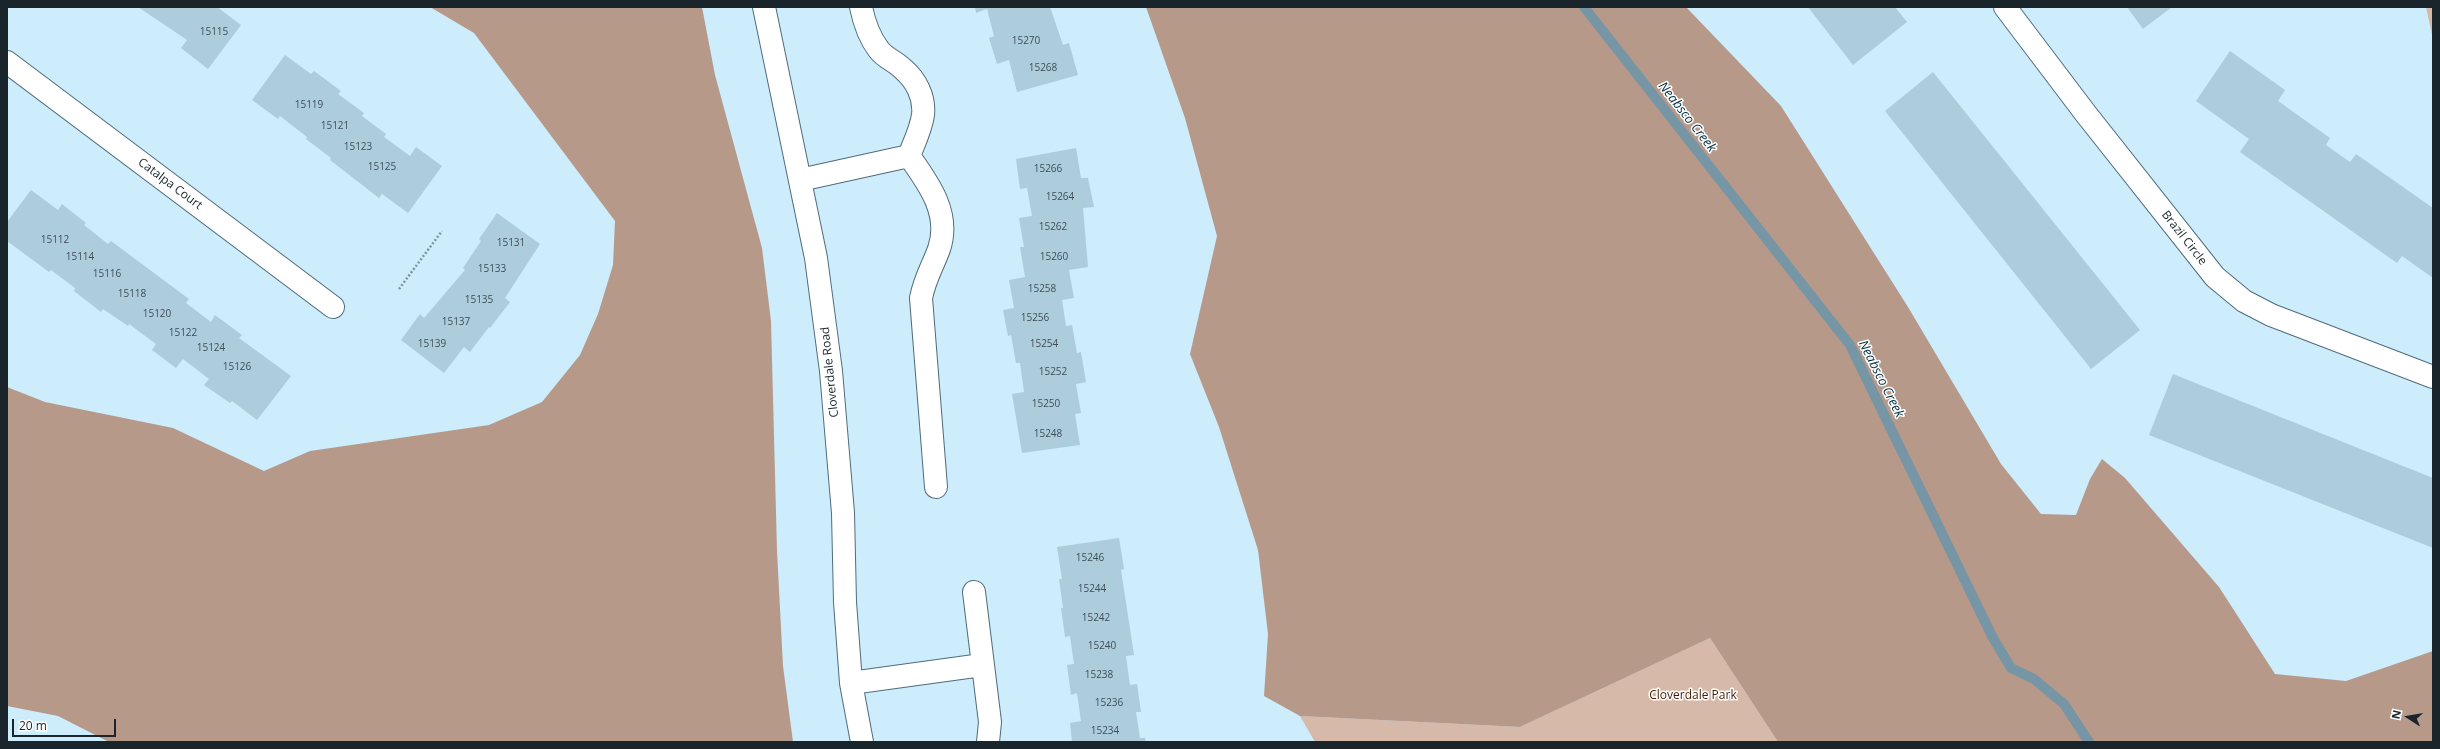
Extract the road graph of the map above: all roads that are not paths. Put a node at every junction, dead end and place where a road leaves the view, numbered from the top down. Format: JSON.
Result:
{"nodes":[{"id":1,"x":764,"y":7,"type":"edge"},
{"id":2,"x":861,"y":7,"type":"edge"},
{"id":3,"x":2005,"y":7,"type":"edge"},
{"id":4,"x":7,"y":62,"type":"edge"},
{"id":5,"x":909,"y":156,"type":"junction"},
{"id":6,"x":800,"y":180,"type":"junction"},
{"id":7,"x":333,"y":307,"type":"dead end"},
{"id":8,"x":2433,"y":377,"type":"edge"},
{"id":9,"x":936,"y":487,"type":"dead end"},
{"id":10,"x":974,"y":592,"type":"dead end"},
{"id":11,"x":982,"y":665,"type":"junction"},
{"id":12,"x":851,"y":683,"type":"junction"},
{"id":13,"x":862,"y":742,"type":"edge"},
{"id":14,"x":988,"y":742,"type":"edge"}],
"edges":[{"from":1,"to":6,"type":"street","name":"Cloverdale Road"},
{"from":2,"to":5,"type":"street"},
{"from":3,"to":8,"type":"street","name":"Brazil Circle"},
{"from":4,"to":7,"type":"street","name":"Catalpa Court"},
{"from":5,"to":6,"type":"street"},
{"from":5,"to":9,"type":"street"},
{"from":6,"to":12,"type":"street","name":"Cloverdale Road"},
{"from":10,"to":11,"type":"street"},
{"from":11,"to":12,"type":"street"},
{"from":11,"to":14,"type":"street"},
{"from":12,"to":13,"type":"street","name":"Cloverdale Road"}]}
